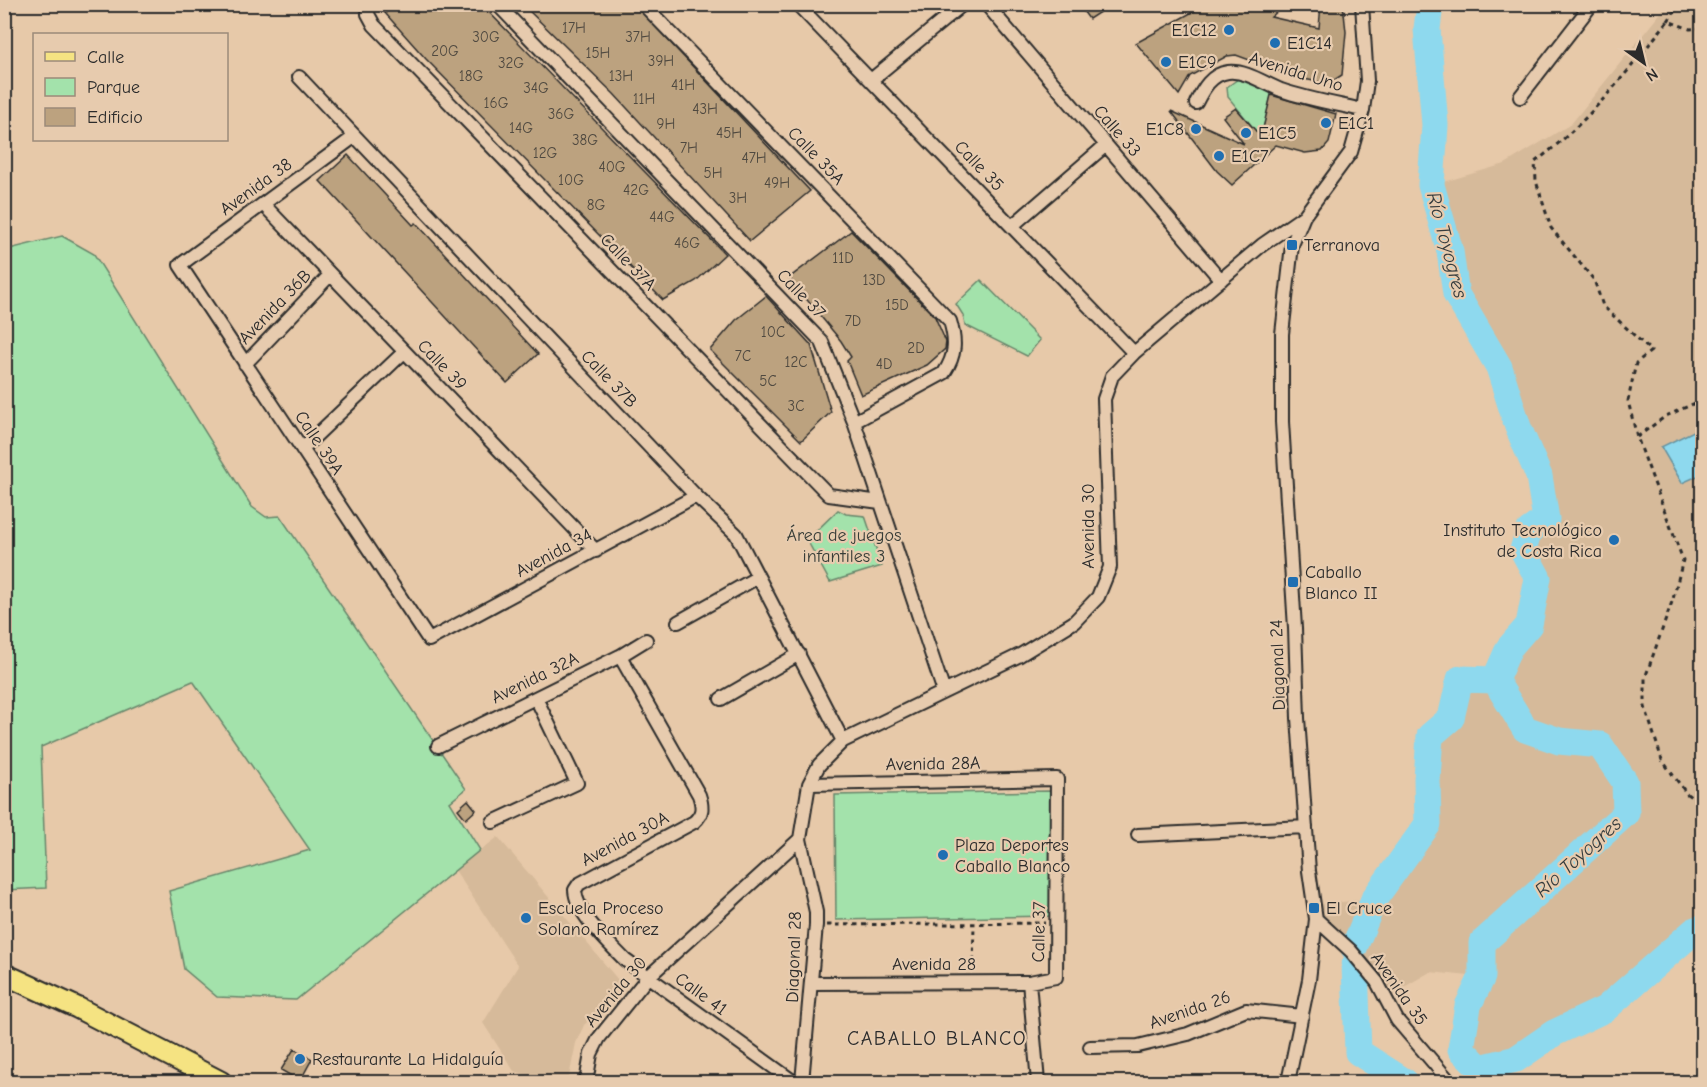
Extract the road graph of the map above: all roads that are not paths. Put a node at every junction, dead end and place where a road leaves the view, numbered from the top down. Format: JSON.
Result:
{"nodes":[{"id":1,"x":497,"y":4,"type":"edge"},
{"id":2,"x":643,"y":4,"type":"edge"},
{"id":3,"x":817,"y":4,"type":"edge"},
{"id":4,"x":963,"y":4,"type":"edge"},
{"id":5,"x":986,"y":4,"type":"edge"},
{"id":6,"x":1362,"y":4,"type":"edge"},
{"id":7,"x":1592,"y":4,"type":"edge"},
{"id":8,"x":369,"y":9,"type":"edge"},
{"id":9,"x":802,"y":9,"type":"edge"},
{"id":10,"x":299,"y":77,"type":"dead end"},
{"id":11,"x":871,"y":80,"type":"junction"},
{"id":12,"x":1520,"y":97,"type":"dead end"},
{"id":13,"x":1196,"y":103,"type":"dead end"},
{"id":14,"x":1363,"y":110,"type":"junction"},
{"id":15,"x":354,"y":137,"type":"junction"},
{"id":16,"x":1106,"y":145,"type":"junction"},
{"id":17,"x":263,"y":204,"type":"junction"},
{"id":18,"x":1304,"y":216,"type":"junction"},
{"id":19,"x":1012,"y":226,"type":"junction"},
{"id":20,"x":180,"y":265,"type":"joint"},
{"id":21,"x":330,"y":275,"type":"junction"},
{"id":22,"x":1221,"y":280,"type":"junction"},
{"id":23,"x":404,"y":352,"type":"junction"},
{"id":24,"x":1134,"y":353,"type":"junction"},
{"id":25,"x":245,"y":364,"type":"junction"},
{"id":26,"x":854,"y":422,"type":"junction"},
{"id":27,"x":302,"y":449,"type":"junction"},
{"id":28,"x":696,"y":496,"type":"junction"},
{"id":29,"x":880,"y":502,"type":"junction"},
{"id":30,"x":596,"y":551,"type":"junction"},
{"id":31,"x":758,"y":577,"type":"junction"},
{"id":32,"x":678,"y":622,"type":"dead end"},
{"id":33,"x":429,"y":640,"type":"joint"},
{"id":34,"x":646,"y":640,"type":"dead end"},
{"id":35,"x":799,"y":654,"type":"junction"},
{"id":36,"x":620,"y":656,"type":"junction"},
{"id":37,"x":944,"y":692,"type":"junction"},
{"id":38,"x":536,"y":698,"type":"junction"},
{"id":39,"x":722,"y":699,"type":"dead end"},
{"id":40,"x":843,"y":741,"type":"junction"},
{"id":41,"x":438,"y":746,"type":"dead end"},
{"id":42,"x":819,"y":765,"type":"joint"},
{"id":43,"x":1058,"y":779,"type":"joint"},
{"id":44,"x":809,"y":784,"type":"junction"},
{"id":45,"x":493,"y":822,"type":"dead end"},
{"id":46,"x":1306,"y":827,"type":"junction"},
{"id":47,"x":1137,"y":835,"type":"dead end"},
{"id":48,"x":800,"y":839,"type":"junction"},
{"id":49,"x":575,"y":897,"type":"joint"},
{"id":50,"x":1316,"y":919,"type":"junction"},
{"id":51,"x":4,"y":974,"type":"edge"},
{"id":52,"x":1056,"y":977,"type":"joint"},
{"id":53,"x":647,"y":978,"type":"junction"},
{"id":54,"x":1029,"y":982,"type":"junction"},
{"id":55,"x":813,"y":983,"type":"junction"},
{"id":56,"x":1302,"y":1016,"type":"junction"},
{"id":57,"x":1090,"y":1047,"type":"dead end"},
{"id":58,"x":222,"y":1083,"type":"edge"},
{"id":59,"x":586,"y":1083,"type":"edge"},
{"id":60,"x":794,"y":1083,"type":"edge"},
{"id":61,"x":802,"y":1083,"type":"edge"},
{"id":62,"x":1038,"y":1083,"type":"edge"},
{"id":63,"x":1288,"y":1083,"type":"edge"},
{"id":64,"x":1450,"y":1083,"type":"edge"}],
"edges":[{"from":1,"to":26,"type":"street","name":"Calle 37"},
{"from":2,"to":26,"type":"street","name":"Calle 35A"},
{"from":3,"to":9,"type":"street"},
{"from":4,"to":11,"type":"street"},
{"from":5,"to":16,"type":"street","name":"Calle 33"},
{"from":6,"to":14,"type":"street"},
{"from":7,"to":12,"type":"street"},
{"from":8,"to":29,"type":"street","name":"Calle 37A"},
{"from":9,"to":11,"type":"street","name":"Calle 35"},
{"from":10,"to":15,"type":"street","name":"Calle 37B"},
{"from":11,"to":19,"type":"street","name":"Calle 35"},
{"from":13,"to":14,"type":"street","name":"Avenida Uno"},
{"from":14,"to":18,"type":"street"},
{"from":15,"to":17,"type":"street","name":"Avenida 38"},
{"from":15,"to":28,"type":"street","name":"Calle 37B"},
{"from":16,"to":19,"type":"street"},
{"from":16,"to":22,"type":"street","name":"Calle 33"},
{"from":17,"to":20,"type":"street","name":"Avenida 38"},
{"from":17,"to":21,"type":"street","name":"Calle 39"},
{"from":18,"to":22,"type":"street","name":"Avenida 30"},
{"from":18,"to":46,"type":"street","name":"Diagonal 24"},
{"from":19,"to":24,"type":"street","name":"Calle 35"},
{"from":20,"to":25,"type":"street","name":"Calle 39A"},
{"from":21,"to":23,"type":"street","name":"Calle 39"},
{"from":21,"to":25,"type":"street","name":"Avenida 36B"},
{"from":22,"to":24,"type":"street","name":"Avenida 30"},
{"from":23,"to":27,"type":"street"},
{"from":23,"to":30,"type":"street","name":"Calle 39"},
{"from":24,"to":37,"type":"street","name":"Avenida 30"},
{"from":25,"to":27,"type":"street","name":"Calle 39A"},
{"from":26,"to":29,"type":"street","name":"Calle 37"},
{"from":27,"to":33,"type":"street","name":"Calle 39A"},
{"from":28,"to":30,"type":"street","name":"Avenida 34"},
{"from":28,"to":31,"type":"street","name":"Calle 37B"},
{"from":29,"to":37,"type":"street","name":"Calle 37"},
{"from":30,"to":33,"type":"street","name":"Avenida 34"},
{"from":31,"to":32,"type":"street"},
{"from":31,"to":35,"type":"street","name":"Calle 37B"},
{"from":34,"to":36,"type":"street","name":"Avenida 32A"},
{"from":35,"to":39,"type":"street"},
{"from":35,"to":40,"type":"street","name":"Calle 37B"},
{"from":36,"to":38,"type":"street","name":"Avenida 32A"},
{"from":36,"to":49,"type":"street","name":"Avenida 30A"},
{"from":37,"to":40,"type":"street","name":"Avenida 30"},
{"from":38,"to":41,"type":"street","name":"Avenida 32A"},
{"from":38,"to":45,"type":"street"},
{"from":40,"to":42,"type":"street","name":"Avenida 30"},
{"from":42,"to":44,"type":"street","name":"Diagonal 28"},
{"from":43,"to":44,"type":"street","name":"Avenida 28A"},
{"from":43,"to":52,"type":"street","name":"Calle 37"},
{"from":44,"to":48,"type":"street","name":"Diagonal 28"},
{"from":46,"to":47,"type":"street"},
{"from":46,"to":50,"type":"street","name":"Diagonal 24"},
{"from":48,"to":53,"type":"street","name":"Avenida 30"},
{"from":48,"to":55,"type":"street","name":"Diagonal 28"},
{"from":49,"to":53,"type":"street","name":"Calle 41"},
{"from":50,"to":56,"type":"street","name":"Diagonal 24"},
{"from":50,"to":64,"type":"street","name":"Avenida 35"},
{"from":51,"to":58,"type":"main road"},
{"from":52,"to":54,"type":"street","name":"Avenida 28"},
{"from":53,"to":59,"type":"street","name":"Avenida 30"},
{"from":53,"to":60,"type":"street","name":"Calle 41"},
{"from":54,"to":55,"type":"street","name":"Avenida 28"},
{"from":54,"to":62,"type":"street","name":"Calle 37"},
{"from":55,"to":61,"type":"street","name":"Diagonal 28"},
{"from":56,"to":57,"type":"street","name":"Avenida 26"},
{"from":56,"to":63,"type":"street","name":"Diagonal 24"}]}
